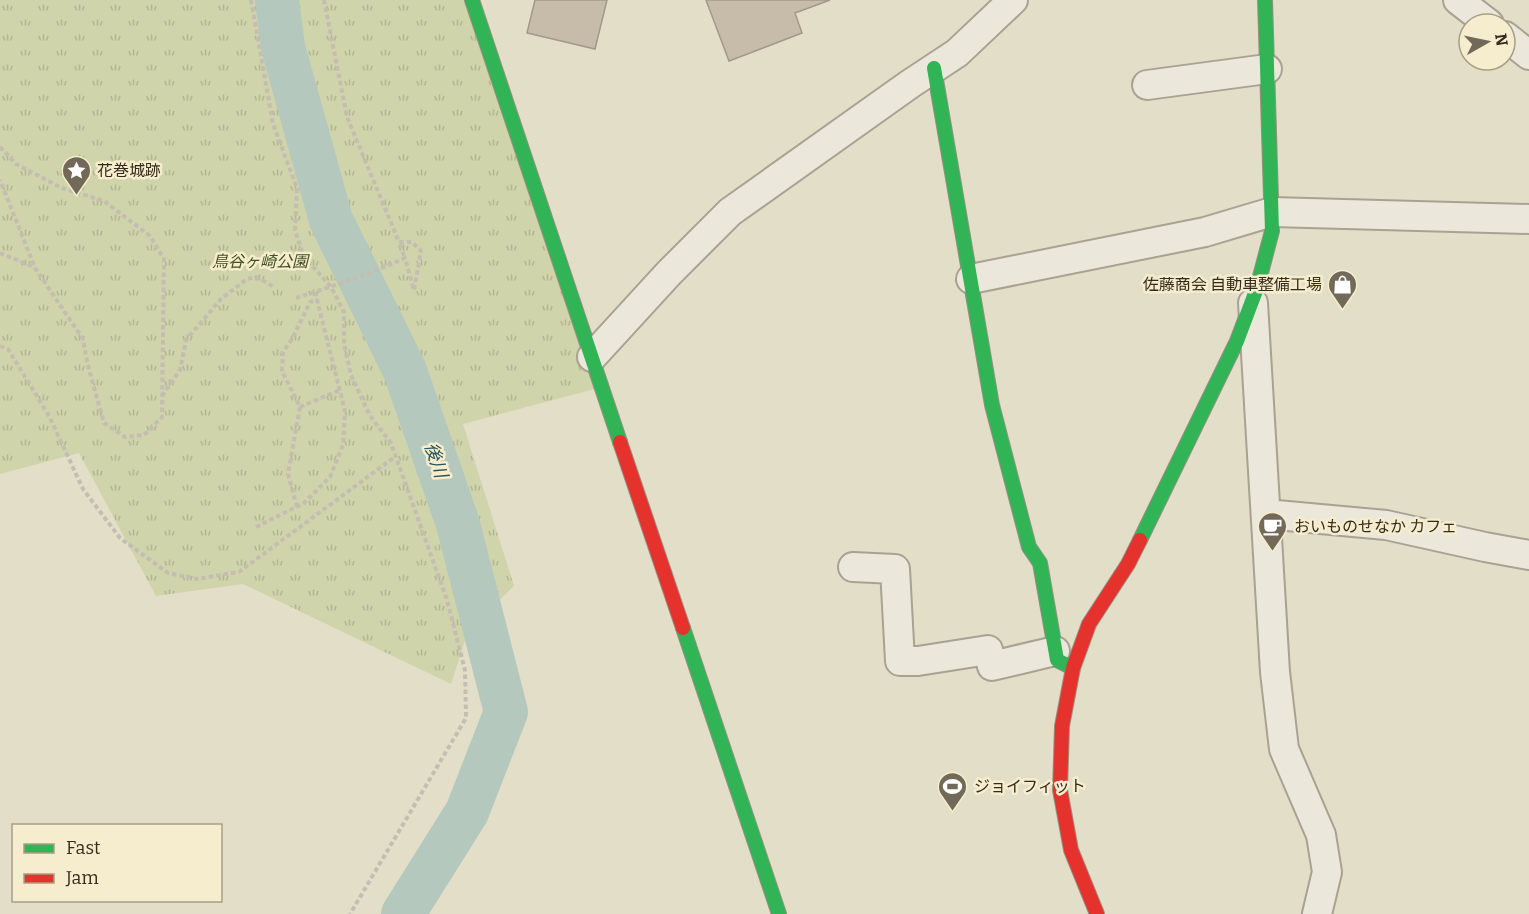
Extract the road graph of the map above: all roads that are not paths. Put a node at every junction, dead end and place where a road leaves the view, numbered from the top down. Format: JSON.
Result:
{"nodes":[{"id":1,"x":472,"y":0,"type":"edge"},
{"id":2,"x":1013,"y":0,"type":"edge"},
{"id":3,"x":1265,"y":0,"type":"edge"},
{"id":4,"x":1458,"y":0,"type":"edge"},
{"id":5,"x":1474,"y":12,"type":"edge"},
{"id":6,"x":1517,"y":46,"type":"edge"},
{"id":7,"x":1529,"y":55,"type":"edge"},
{"id":8,"x":934,"y":68,"type":"junction"},
{"id":9,"x":1267,"y":69,"type":"junction"},
{"id":10,"x":1147,"y":85,"type":"dead end"},
{"id":11,"x":1272,"y":212,"type":"junction"},
{"id":12,"x":1529,"y":219,"type":"edge"},
{"id":13,"x":971,"y":279,"type":"junction"},
{"id":14,"x":1252,"y":301,"type":"junction"},
{"id":15,"x":592,"y":357,"type":"junction"},
{"id":16,"x":1266,"y":514,"type":"junction"},
{"id":17,"x":1529,"y":555,"type":"edge"},
{"id":18,"x":853,"y":567,"type":"dead end"},
{"id":19,"x":1064,"y":660,"type":"junction"},
{"id":20,"x":779,"y":914,"type":"edge"},
{"id":21,"x":1097,"y":914,"type":"edge"},
{"id":22,"x":1317,"y":914,"type":"edge"}],
"edges":[{"from":1,"to":15,"type":"street"},
{"from":2,"to":8,"type":"street"},
{"from":3,"to":9,"type":"street"},
{"from":4,"to":5,"type":"street"},
{"from":6,"to":7,"type":"street"},
{"from":8,"to":13,"type":"street"},
{"from":8,"to":15,"type":"street"},
{"from":9,"to":10,"type":"street"},
{"from":9,"to":11,"type":"street"},
{"from":11,"to":12,"type":"street"},
{"from":11,"to":13,"type":"street"},
{"from":11,"to":14,"type":"street"},
{"from":13,"to":19,"type":"street"},
{"from":14,"to":16,"type":"street"},
{"from":14,"to":19,"type":"street"},
{"from":15,"to":20,"type":"street"},
{"from":16,"to":17,"type":"street"},
{"from":16,"to":22,"type":"street"},
{"from":18,"to":19,"type":"street"},
{"from":19,"to":21,"type":"street"}]}
